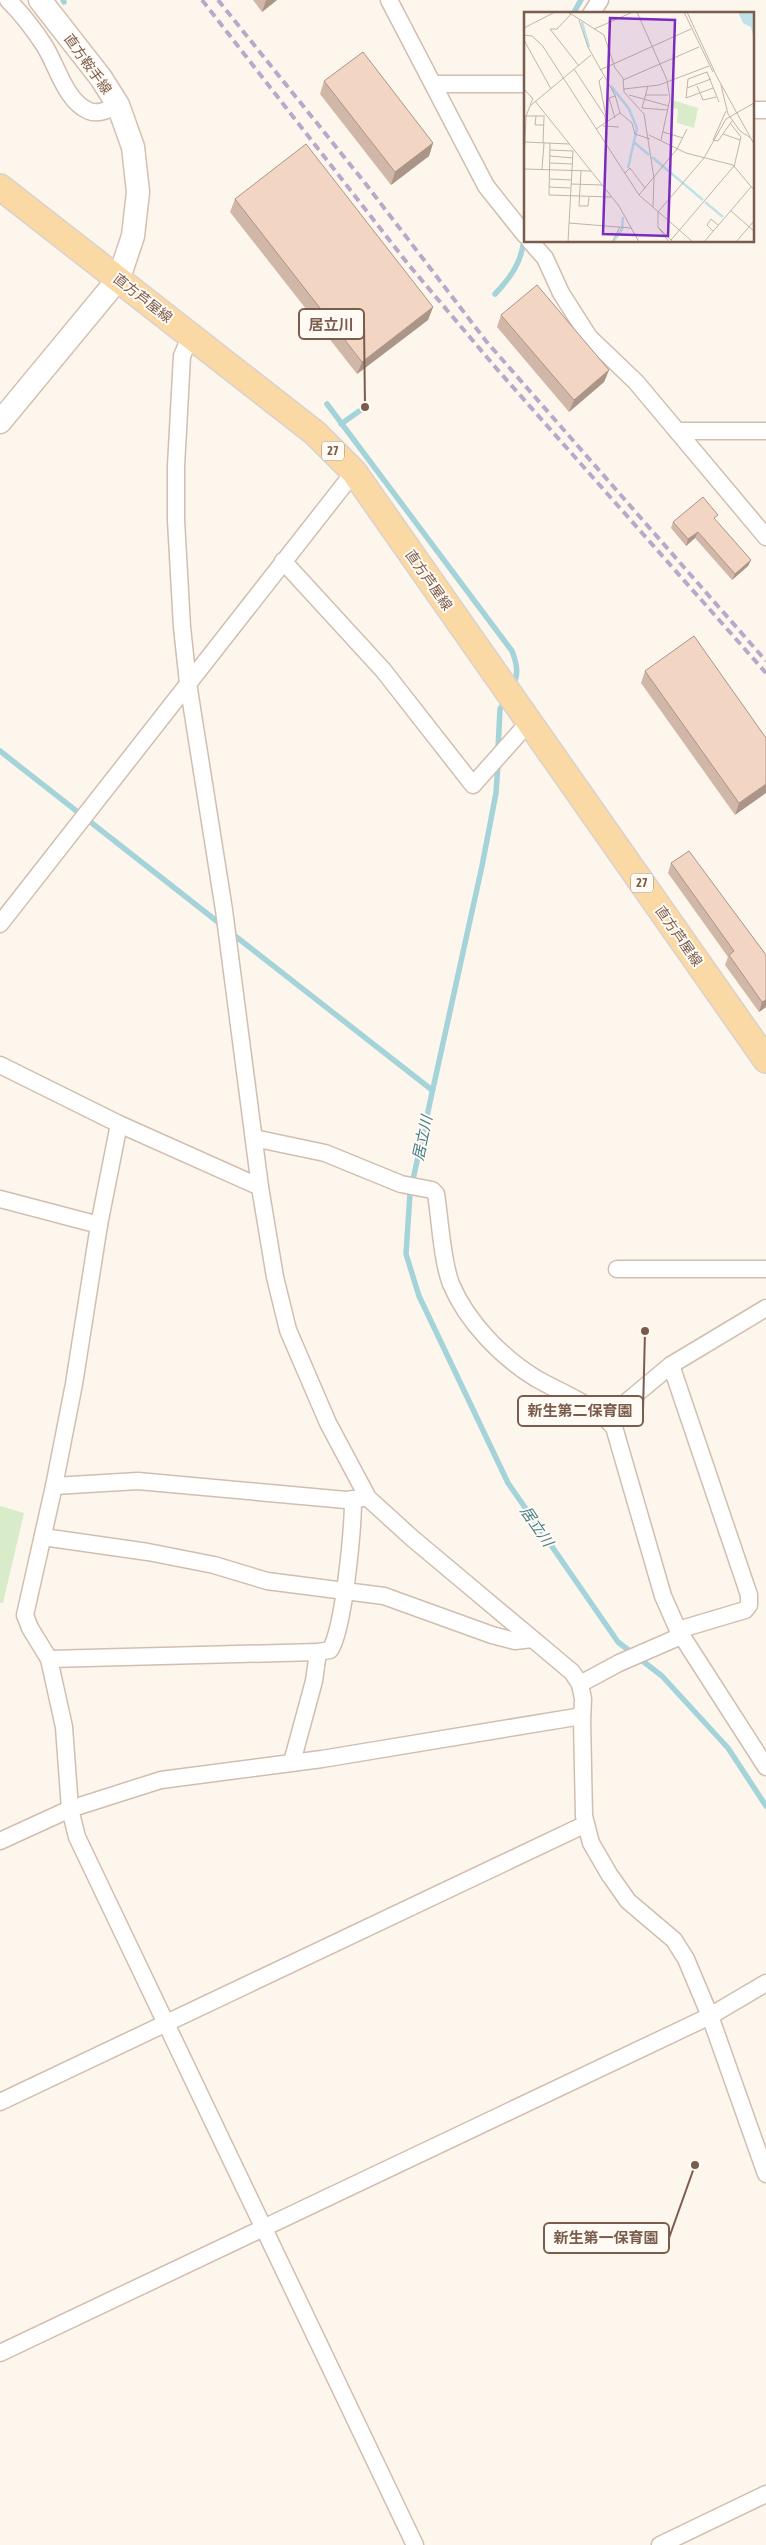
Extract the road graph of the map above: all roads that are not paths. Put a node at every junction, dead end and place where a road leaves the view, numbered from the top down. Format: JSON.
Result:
{"nodes":[{"id":1,"x":8,"y":0,"type":"edge"},
{"id":2,"x":40,"y":0,"type":"edge"},
{"id":3,"x":389,"y":0,"type":"edge"},
{"id":4,"x":600,"y":0,"type":"edge"},
{"id":5,"x":592,"y":12,"type":"edge"},
{"id":6,"x":433,"y":84,"type":"junction"},
{"id":7,"x":524,"y":84,"type":"edge"},
{"id":8,"x":118,"y":105,"type":"junction"},
{"id":9,"x":0,"y":187,"type":"edge"},
{"id":10,"x":524,"y":234,"type":"edge"},
{"id":11,"x":531,"y":242,"type":"edge"},
{"id":12,"x":119,"y":278,"type":"junction"},
{"id":13,"x":191,"y":335,"type":"junction"},
{"id":14,"x":0,"y":422,"type":"edge"},
{"id":15,"x":677,"y":431,"type":"junction"},
{"id":16,"x":766,"y":431,"type":"edge"},
{"id":17,"x":354,"y":472,"type":"junction"},
{"id":18,"x":766,"y":537,"type":"edge"},
{"id":19,"x":283,"y":561,"type":"junction"},
{"id":20,"x":188,"y":683,"type":"junction"},
{"id":21,"x":522,"y":721,"type":"junction"},
{"id":22,"x":0,"y":924,"type":"edge"},
{"id":23,"x":766,"y":1060,"type":"edge"},
{"id":24,"x":0,"y":1065,"type":"edge"},
{"id":25,"x":119,"y":1124,"type":"junction"},
{"id":26,"x":254,"y":1138,"type":"junction"},
{"id":27,"x":260,"y":1187,"type":"junction"},
{"id":28,"x":0,"y":1199,"type":"edge"},
{"id":29,"x":99,"y":1225,"type":"junction"},
{"id":30,"x":617,"y":1269,"type":"dead end"},
{"id":31,"x":766,"y":1269,"type":"edge"},
{"id":32,"x":766,"y":1308,"type":"edge"},
{"id":33,"x":671,"y":1365,"type":"junction"},
{"id":34,"x":614,"y":1427,"type":"junction"},
{"id":35,"x":54,"y":1486,"type":"junction"},
{"id":36,"x":361,"y":1499,"type":"junction"},
{"id":37,"x":43,"y":1537,"type":"junction"},
{"id":38,"x":344,"y":1590,"type":"junction"},
{"id":39,"x":680,"y":1633,"type":"junction"},
{"id":40,"x":532,"y":1640,"type":"junction"},
{"id":41,"x":318,"y":1652,"type":"junction"},
{"id":42,"x":49,"y":1659,"type":"junction"},
{"id":43,"x":580,"y":1684,"type":"junction"},
{"id":44,"x":582,"y":1716,"type":"junction"},
{"id":45,"x":292,"y":1762,"type":"junction"},
{"id":46,"x":766,"y":1767,"type":"edge"},
{"id":47,"x":70,"y":1809,"type":"junction"},
{"id":48,"x":586,"y":1824,"type":"junction"},
{"id":49,"x":0,"y":1841,"type":"edge"},
{"id":50,"x":766,"y":1983,"type":"edge"},
{"id":51,"x":710,"y":2016,"type":"junction"},
{"id":52,"x":165,"y":2023,"type":"junction"},
{"id":53,"x":0,"y":2102,"type":"edge"},
{"id":54,"x":766,"y":2174,"type":"edge"},
{"id":55,"x":262,"y":2227,"type":"junction"},
{"id":56,"x":0,"y":2353,"type":"edge"},
{"id":57,"x":766,"y":2494,"type":"edge"},
{"id":58,"x":415,"y":2545,"type":"edge"},
{"id":59,"x":660,"y":2545,"type":"edge"}],
"edges":[{"from":1,"to":8,"type":"street"},
{"from":2,"to":8,"type":"main road","name":"直方鞍手線"},
{"from":3,"to":6,"type":"street"},
{"from":4,"to":5,"type":"street"},
{"from":6,"to":7,"type":"street"},
{"from":6,"to":10,"type":"street"},
{"from":8,"to":12,"type":"main road","name":"直方鞍手線"},
{"from":9,"to":12,"type":"main road","name":"直方芦屋線","number":"27"},
{"from":11,"to":15,"type":"street"},
{"from":12,"to":13,"type":"main road","name":"直方芦屋線","number":"27"},
{"from":12,"to":14,"type":"main road","name":"直方鞍手線"},
{"from":13,"to":17,"type":"main road","name":"直方芦屋線","number":"27"},
{"from":13,"to":20,"type":"street"},
{"from":15,"to":16,"type":"street"},
{"from":15,"to":18,"type":"street"},
{"from":17,"to":19,"type":"street"},
{"from":17,"to":21,"type":"main road","name":"直方芦屋線","number":"27"},
{"from":19,"to":20,"type":"street"},
{"from":19,"to":21,"type":"street"},
{"from":20,"to":22,"type":"street"},
{"from":20,"to":26,"type":"street"},
{"from":21,"to":23,"type":"main road","name":"直方芦屋線","number":"27"},
{"from":24,"to":25,"type":"street"},
{"from":25,"to":27,"type":"street"},
{"from":25,"to":29,"type":"street"},
{"from":26,"to":27,"type":"street"},
{"from":26,"to":34,"type":"street"},
{"from":27,"to":36,"type":"street"},
{"from":28,"to":29,"type":"street"},
{"from":29,"to":35,"type":"street"},
{"from":30,"to":31,"type":"street"},
{"from":32,"to":33,"type":"street"},
{"from":33,"to":34,"type":"street"},
{"from":33,"to":39,"type":"street"},
{"from":34,"to":39,"type":"street"},
{"from":35,"to":36,"type":"street"},
{"from":35,"to":37,"type":"street"},
{"from":36,"to":38,"type":"street"},
{"from":36,"to":40,"type":"street"},
{"from":37,"to":38,"type":"street"},
{"from":37,"to":42,"type":"street"},
{"from":38,"to":40,"type":"street"},
{"from":38,"to":41,"type":"street"},
{"from":39,"to":43,"type":"street"},
{"from":39,"to":46,"type":"street"},
{"from":40,"to":43,"type":"street"},
{"from":41,"to":42,"type":"street"},
{"from":41,"to":45,"type":"street"},
{"from":42,"to":47,"type":"street"},
{"from":43,"to":44,"type":"street"},
{"from":44,"to":45,"type":"street"},
{"from":44,"to":48,"type":"street"},
{"from":45,"to":47,"type":"street"},
{"from":47,"to":49,"type":"street"},
{"from":47,"to":52,"type":"street"},
{"from":48,"to":51,"type":"street"},
{"from":48,"to":52,"type":"street"},
{"from":50,"to":51,"type":"street"},
{"from":51,"to":54,"type":"street"},
{"from":51,"to":55,"type":"street"},
{"from":52,"to":53,"type":"street"},
{"from":52,"to":55,"type":"street"},
{"from":55,"to":56,"type":"street"},
{"from":55,"to":58,"type":"street"},
{"from":57,"to":59,"type":"street"}]}
